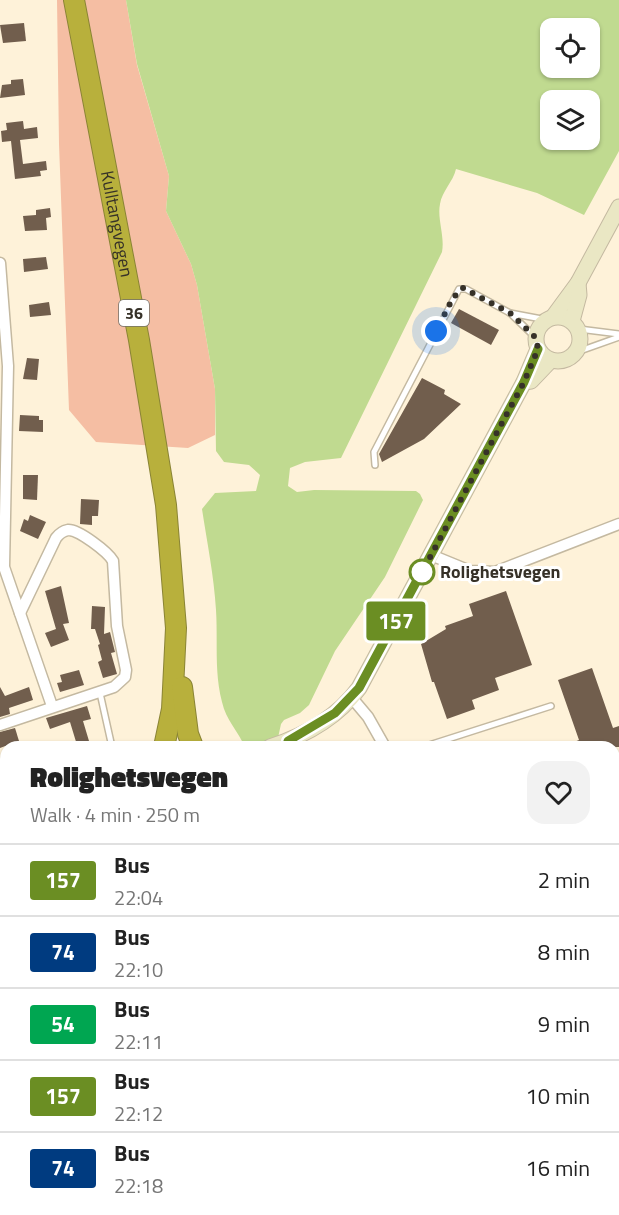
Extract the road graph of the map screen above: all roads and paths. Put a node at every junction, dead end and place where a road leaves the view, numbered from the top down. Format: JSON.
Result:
{"nodes":[{"id":1,"x":74,"y":0,"type":"edge"},
{"id":2,"x":619,"y":207,"type":"edge"},
{"id":3,"x":0,"y":263,"type":"edge"},
{"id":4,"x":578,"y":283,"type":"junction"},
{"id":5,"x":510,"y":313,"type":"junction"},
{"id":6,"x":550,"y":319,"type":"junction"},
{"id":7,"x":575,"y":325,"type":"junction"},
{"id":8,"x":619,"y":336,"type":"edge"},
{"id":9,"x":537,"y":344,"type":"junction"},
{"id":10,"x":577,"y":352,"type":"junction"},
{"id":11,"x":551,"y":360,"type":"junction"},
{"id":12,"x":524,"y":382,"type":"junction"},
{"id":13,"x":4,"y":399,"type":"edge"},
{"id":14,"x":375,"y":465,"type":"dead end"},
{"id":15,"x":619,"y":524,"type":"edge"},
{"id":16,"x":2,"y":537,"type":"edge"},
{"id":17,"x":431,"y":555,"type":"junction"},
{"id":18,"x":20,"y":613,"type":"junction"},
{"id":19,"x":176,"y":628,"type":"junction"},
{"id":20,"x":100,"y":693,"type":"junction"},
{"id":21,"x":352,"y":698,"type":"junction"},
{"id":22,"x":52,"y":705,"type":"junction"},
{"id":23,"x":552,"y":706,"type":"dead end"},
{"id":24,"x":0,"y":725,"type":"edge"},
{"id":25,"x":111,"y":741,"type":"edge"},
{"id":26,"x":165,"y":741,"type":"edge"},
{"id":27,"x":192,"y":741,"type":"edge"},
{"id":28,"x":288,"y":741,"type":"edge"},
{"id":29,"x":381,"y":741,"type":"edge"},
{"id":30,"x":442,"y":741,"type":"edge"}],
"edges":[{"from":1,"to":19,"type":"highway","name":"Kulltangvegen","number":"36"},
{"from":2,"to":4,"type":"street"},
{"from":3,"to":13,"type":"street"},
{"from":4,"to":6,"type":"street"},
{"from":4,"to":7,"type":"street"},
{"from":5,"to":6,"type":"lane"},
{"from":5,"to":9,"type":"lane"},
{"from":5,"to":14,"type":"lane"},
{"from":6,"to":7,"type":"street"},
{"from":6,"to":9,"type":"street"},
{"from":7,"to":8,"type":"lane"},
{"from":7,"to":10,"type":"street"},
{"from":8,"to":10,"type":"lane"},
{"from":9,"to":11,"type":"street"},
{"from":9,"to":12,"type":"street"},
{"from":10,"to":11,"type":"street"},
{"from":11,"to":12,"type":"street"},
{"from":12,"to":17,"type":"street"},
{"from":13,"to":16,"type":"street"},
{"from":15,"to":17,"type":"street"},
{"from":16,"to":18,"type":"street"},
{"from":17,"to":21,"type":"street"},
{"from":18,"to":20,"type":"street"},
{"from":18,"to":22,"type":"street"},
{"from":19,"to":26,"type":"highway","name":"Kulltangvegen","number":"36"},
{"from":19,"to":27,"type":"highway","name":"Kulltangvegen","number":"36"},
{"from":20,"to":22,"type":"street"},
{"from":20,"to":25,"type":"lane"},
{"from":21,"to":28,"type":"street"},
{"from":21,"to":29,"type":"street"},
{"from":22,"to":24,"type":"street"},
{"from":23,"to":30,"type":"lane"}]}
